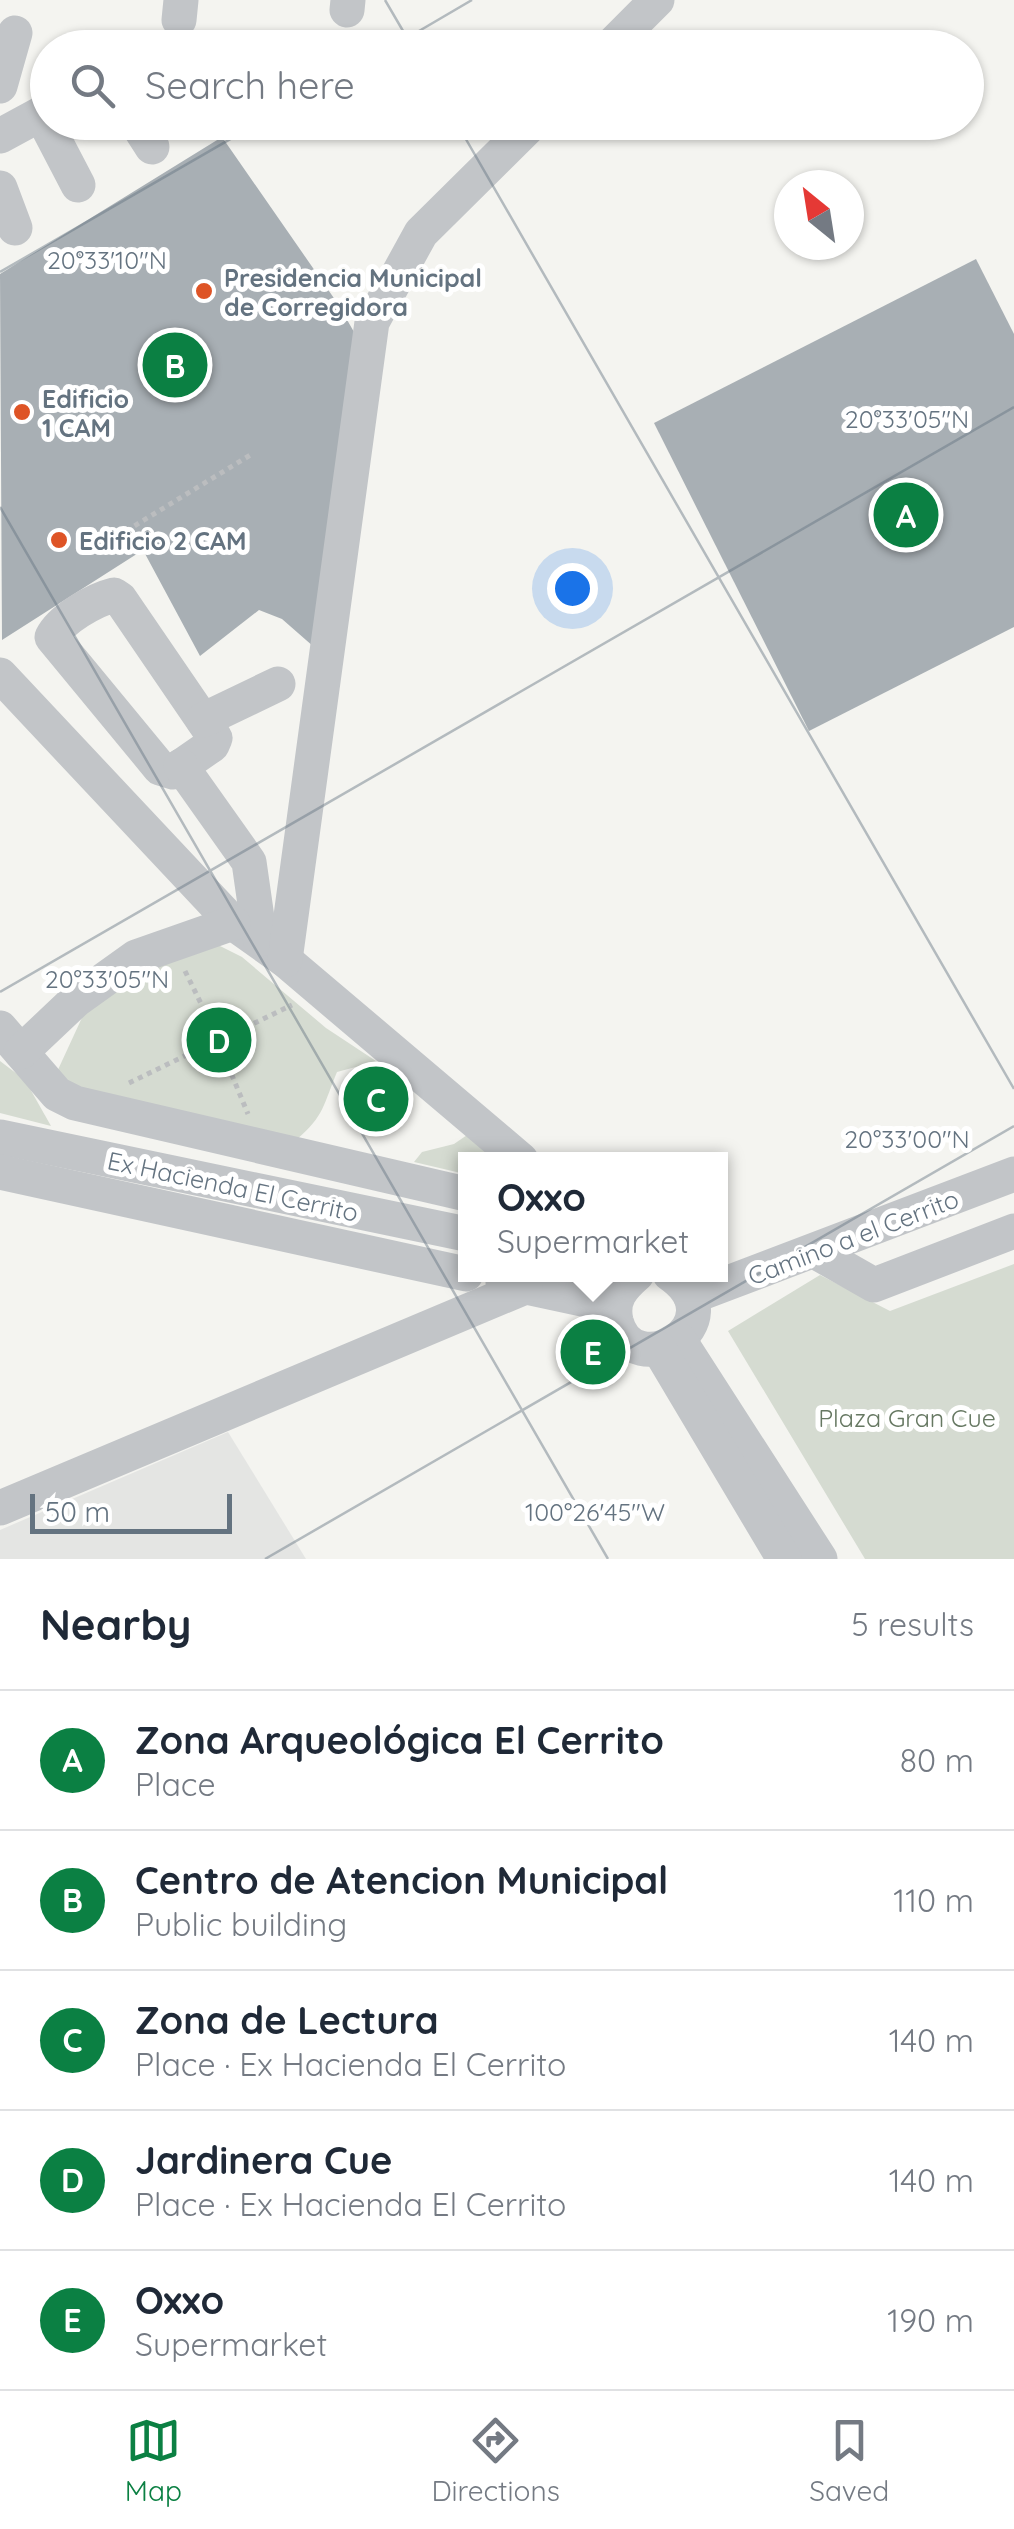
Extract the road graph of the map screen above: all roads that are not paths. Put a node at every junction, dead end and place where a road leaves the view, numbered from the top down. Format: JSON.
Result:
{"nodes":[{"id":1,"x":657,"y":0,"type":"edge"},
{"id":2,"x":627,"y":30,"type":"edge"},
{"id":3,"x":14,"y":33,"type":"dead end"},
{"id":4,"x":0,"y":86,"type":"edge"},
{"id":5,"x":30,"y":120,"type":"edge"},
{"id":6,"x":0,"y":136,"type":"edge"},
{"id":7,"x":57,"y":140,"type":"edge"},
{"id":8,"x":515,"y":140,"type":"edge"},
{"id":9,"x":78,"y":184,"type":"dead end"},
{"id":10,"x":0,"y":188,"type":"edge"},
{"id":11,"x":15,"y":228,"type":"dead end"},
{"id":12,"x":0,"y":675,"type":"edge"},
{"id":13,"x":278,"y":684,"type":"dead end"},
{"id":14,"x":203,"y":720,"type":"junction"},
{"id":15,"x":181,"y":766,"type":"junction"},
{"id":16,"x":259,"y":941,"type":"junction"},
{"id":17,"x":11,"y":1040,"type":"edge"},
{"id":18,"x":0,"y":1137,"type":"edge"},
{"id":19,"x":510,"y":1152,"type":"edge"},
{"id":20,"x":0,"y":1172,"type":"edge"},
{"id":21,"x":1014,"y":1174,"type":"edge"},
{"id":22,"x":458,"y":1192,"type":"edge"},
{"id":23,"x":1014,"y":1231,"type":"edge"},
{"id":24,"x":458,"y":1232,"type":"edge"},
{"id":25,"x":816,"y":1252,"type":"junction"},
{"id":26,"x":458,"y":1272,"type":"edge"},
{"id":27,"x":728,"y":1274,"type":"edge"},
{"id":28,"x":503,"y":1282,"type":"edge"},
{"id":29,"x":620,"y":1286,"type":"edge"},
{"id":30,"x":680,"y":1286,"type":"edge"},
{"id":31,"x":525,"y":1287,"type":"junction"},
{"id":32,"x":669,"y":1345,"type":"junction"},
{"id":33,"x":0,"y":1508,"type":"edge"},
{"id":34,"x":784,"y":1559,"type":"edge"},
{"id":35,"x":820,"y":1559,"type":"edge"}],
"edges":[{"from":1,"to":2,"type":"street"},
{"from":3,"to":4,"type":"street"},
{"from":5,"to":6,"type":"street"},
{"from":7,"to":9,"type":"street"},
{"from":8,"to":16,"type":"street"},
{"from":10,"to":11,"type":"street"},
{"from":12,"to":16,"type":"street"},
{"from":13,"to":14,"type":"street"},
{"from":14,"to":15,"type":"street"},
{"from":14,"to":15,"type":"street"},
{"from":15,"to":16,"type":"street"},
{"from":16,"to":17,"type":"street"},
{"from":16,"to":19,"type":"street"},
{"from":17,"to":22,"type":"street"},
{"from":18,"to":24,"type":"street","name":"Ex Hacienda El Cerrito"},
{"from":20,"to":26,"type":"street"},
{"from":21,"to":25,"type":"street","name":"Camino a el Cerrito"},
{"from":23,"to":25,"type":"street"},
{"from":25,"to":27,"type":"street","name":"Camino a el Cerrito"},
{"from":28,"to":31,"type":"street"},
{"from":29,"to":31,"type":"street"},
{"from":29,"to":32,"type":"street"},
{"from":30,"to":32,"type":"street"},
{"from":31,"to":33,"type":"street"},
{"from":32,"to":34,"type":"street"},
{"from":32,"to":35,"type":"street"}]}
